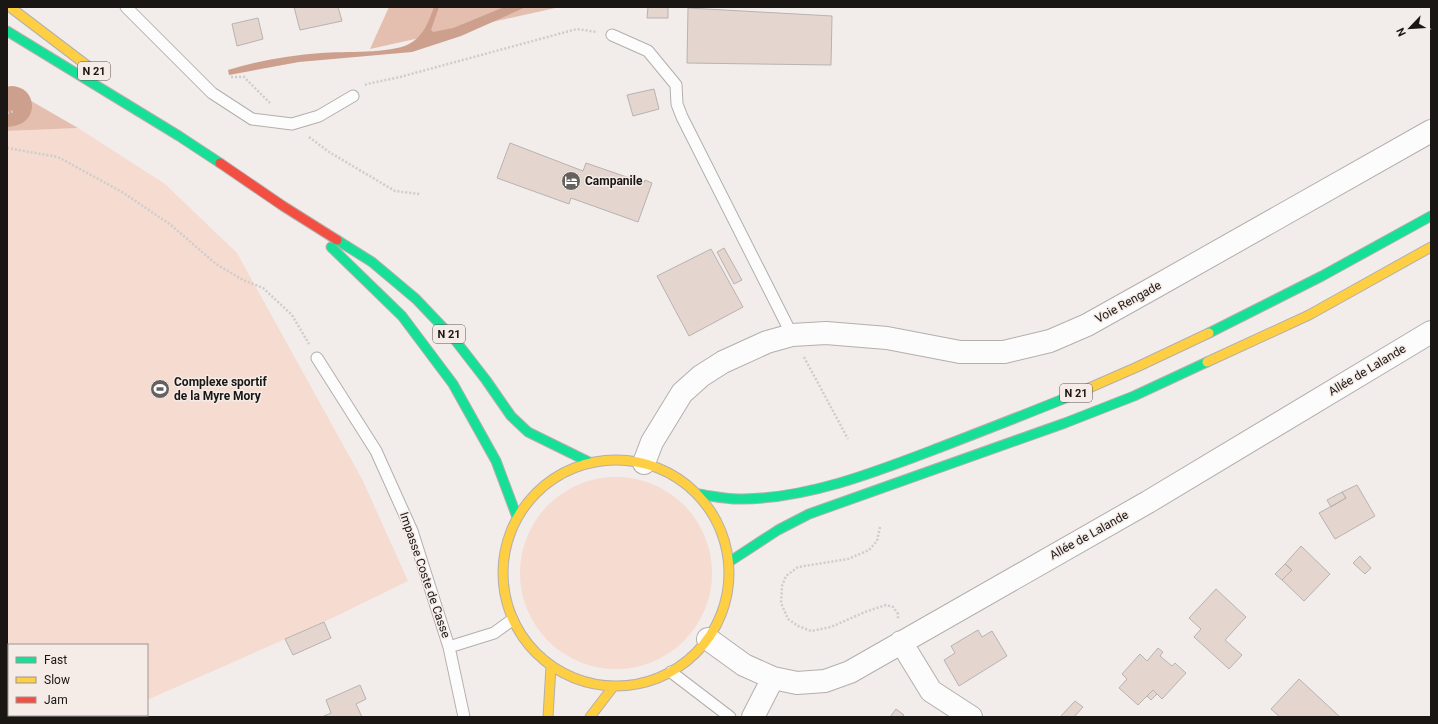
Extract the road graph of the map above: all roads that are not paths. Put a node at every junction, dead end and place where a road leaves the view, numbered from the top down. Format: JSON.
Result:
{"nodes":[{"id":1,"x":10,"y":7,"type":"edge"},
{"id":2,"x":126,"y":7,"type":"edge"},
{"id":3,"x":7,"y":31,"type":"edge"},
{"id":4,"x":612,"y":35,"type":"road end"},
{"id":5,"x":94,"y":71,"type":"dead end"},
{"id":6,"x":112,"y":85,"type":"dead end"},
{"id":7,"x":353,"y":96,"type":"road end"},
{"id":8,"x":1431,"y":131,"type":"edge"},
{"id":9,"x":179,"y":136,"type":"junction"},
{"id":10,"x":297,"y":214,"type":"junction"},
{"id":11,"x":1431,"y":216,"type":"edge"},
{"id":12,"x":1431,"y":247,"type":"edge"},
{"id":13,"x":1431,"y":332,"type":"edge"},
{"id":14,"x":792,"y":335,"type":"junction"},
{"id":15,"x":317,"y":358,"type":"road end"},
{"id":16,"x":589,"y":462,"type":"junction"},
{"id":17,"x":644,"y":462,"type":"junction"},
{"id":18,"x":698,"y":494,"type":"junction"},
{"id":19,"x":516,"y":517,"type":"junction"},
{"id":20,"x":729,"y":562,"type":"junction"},
{"id":21,"x":512,"y":620,"type":"junction"},
{"id":22,"x":708,"y":639,"type":"junction"},
{"id":23,"x":901,"y":642,"type":"junction"},
{"id":24,"x":449,"y":647,"type":"junction"},
{"id":25,"x":551,"y":666,"type":"junction"},
{"id":26,"x":671,"y":672,"type":"junction"},
{"id":27,"x":773,"y":678,"type":"junction"},
{"id":28,"x":613,"y":687,"type":"junction"},
{"id":29,"x":464,"y":717,"type":"edge"},
{"id":30,"x":548,"y":717,"type":"edge"},
{"id":31,"x":590,"y":717,"type":"edge"},
{"id":32,"x":730,"y":717,"type":"edge"},
{"id":33,"x":753,"y":717,"type":"edge"},
{"id":34,"x":971,"y":717,"type":"edge"}],
"edges":[{"from":1,"to":5,"type":"main road","number":"N 21"},
{"from":2,"to":7,"type":"lane"},
{"from":3,"to":9,"type":"main road","number":"N 21"},
{"from":4,"to":14,"type":"lane"},
{"from":6,"to":9,"type":"main road","number":"N 21"},
{"from":8,"to":14,"type":"street","name":"Voie Rengade"},
{"from":9,"to":10,"type":"main road","number":"N 21"},
{"from":10,"to":16,"type":"main road","number":"N 21"},
{"from":10,"to":19,"type":"main road","number":"N 21"},
{"from":11,"to":18,"type":"main road","number":"N 21"},
{"from":12,"to":20,"type":"main road","number":"N 21"},
{"from":13,"to":23,"type":"street","name":"Allée de Lalande"},
{"from":14,"to":17,"type":"street","name":"Voie Rengade"},
{"from":15,"to":24,"type":"lane","name":"Impasse Coste de Casse"},
{"from":16,"to":17,"type":"main road"},
{"from":16,"to":19,"type":"main road"},
{"from":17,"to":18,"type":"main road"},
{"from":18,"to":20,"type":"main road"},
{"from":19,"to":21,"type":"main road"},
{"from":20,"to":22,"type":"main road"},
{"from":21,"to":24,"type":"lane","name":"Impasse Coste de Casse"},
{"from":21,"to":25,"type":"main road"},
{"from":22,"to":26,"type":"main road"},
{"from":22,"to":27,"type":"street","name":"Allée de Lalande"},
{"from":23,"to":27,"type":"street","name":"Allée de Lalande"},
{"from":23,"to":34,"type":"street"},
{"from":24,"to":29,"type":"lane","name":"Impasse Coste de Casse"},
{"from":25,"to":28,"type":"main road"},
{"from":25,"to":30,"type":"main road"},
{"from":26,"to":28,"type":"main road"},
{"from":26,"to":32,"type":"lane"},
{"from":27,"to":33,"type":"street"},
{"from":28,"to":31,"type":"main road"}]}
